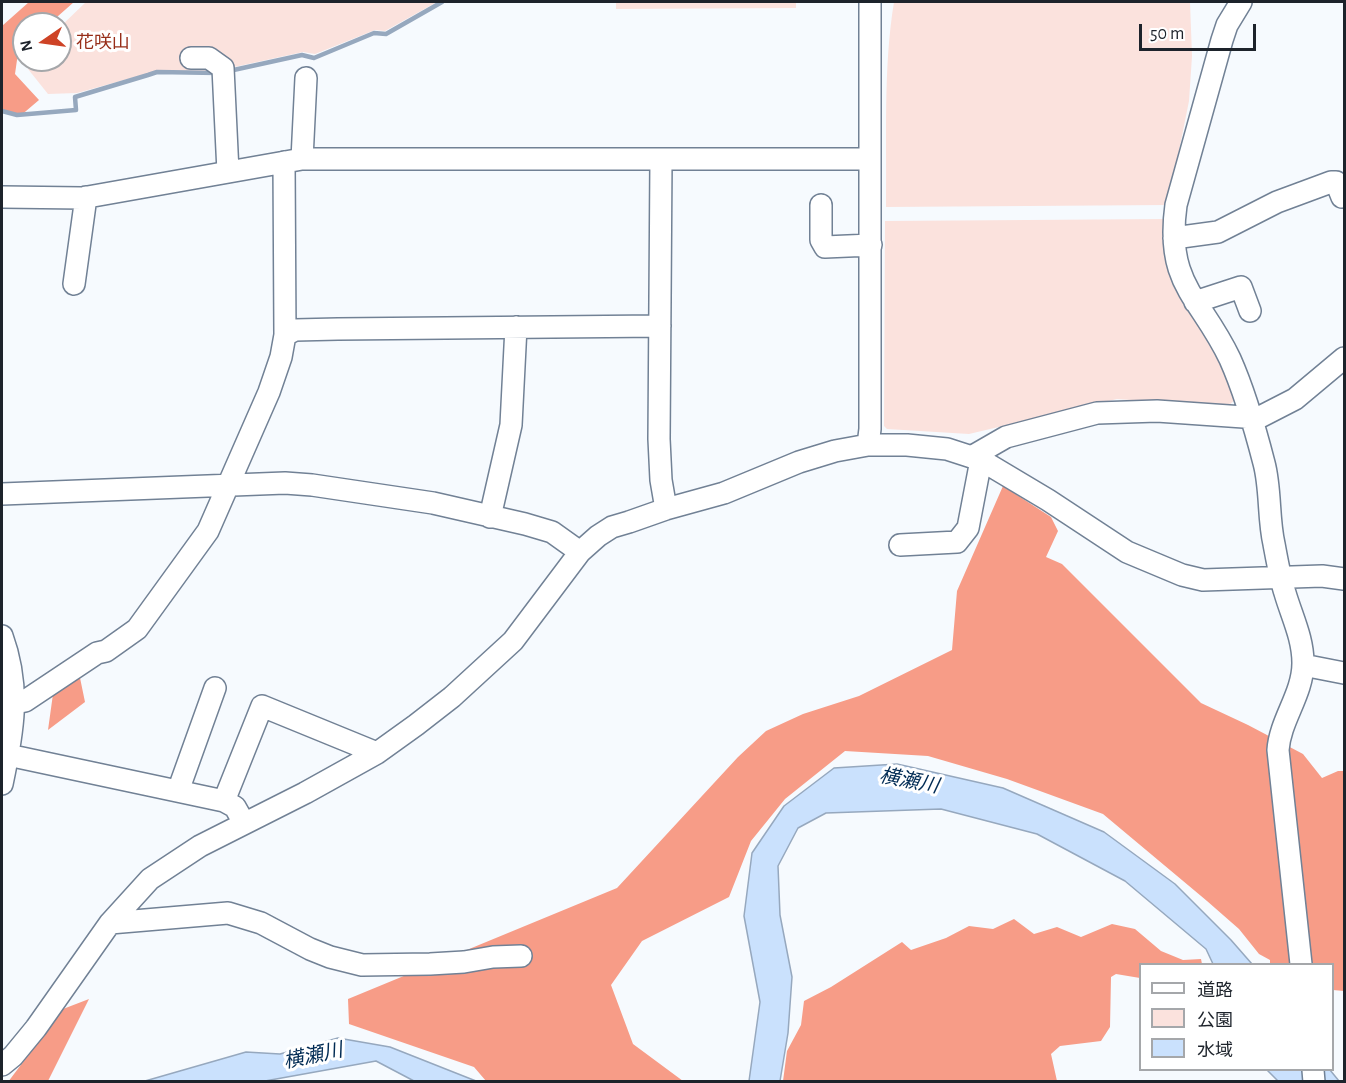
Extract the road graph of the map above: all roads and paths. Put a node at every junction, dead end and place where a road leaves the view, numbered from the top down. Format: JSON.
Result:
{"nodes":[{"id":1,"x":870,"y":2,"type":"edge"},
{"id":2,"x":1241,"y":2,"type":"edge"},
{"id":3,"x":191,"y":58,"type":"dead end"},
{"id":4,"x":306,"y":78,"type":"dead end"},
{"id":5,"x":661,"y":159,"type":"junction"},
{"id":6,"x":870,"y":159,"type":"junction"},
{"id":7,"x":293,"y":161,"type":"junction"},
{"id":8,"x":228,"y":172,"type":"junction"},
{"id":9,"x":2,"y":197,"type":"edge"},
{"id":10,"x":86,"y":197,"type":"junction"},
{"id":11,"x":1342,"y":197,"type":"dead end"},
{"id":12,"x":820,"y":206,"type":"dead end"},
{"id":13,"x":1174,"y":238,"type":"junction"},
{"id":14,"x":871,"y":245,"type":"junction"},
{"id":15,"x":74,"y":284,"type":"dead end"},
{"id":16,"x":1195,"y":303,"type":"junction"},
{"id":17,"x":1250,"y":311,"type":"dead end"},
{"id":18,"x":660,"y":326,"type":"junction"},
{"id":19,"x":516,"y":327,"type":"junction"},
{"id":20,"x":285,"y":335,"type":"junction"},
{"id":21,"x":1344,"y":358,"type":"edge"},
{"id":22,"x":1251,"y":417,"type":"junction"},
{"id":23,"x":868,"y":445,"type":"junction"},
{"id":24,"x":977,"y":458,"type":"junction"},
{"id":25,"x":228,"y":486,"type":"junction"},
{"id":26,"x":2,"y":494,"type":"edge"},
{"id":27,"x":666,"y":509,"type":"junction"},
{"id":28,"x":489,"y":517,"type":"junction"},
{"id":29,"x":900,"y":545,"type":"dead end"},
{"id":30,"x":580,"y":552,"type":"junction"},
{"id":31,"x":1282,"y":578,"type":"junction"},
{"id":32,"x":1344,"y":579,"type":"edge"},
{"id":33,"x":2,"y":636,"type":"edge"},
{"id":34,"x":1303,"y":664,"type":"junction"},
{"id":35,"x":1344,"y":673,"type":"edge"},
{"id":36,"x":215,"y":688,"type":"dead end"},
{"id":37,"x":15,"y":703,"type":"junction"},
{"id":38,"x":377,"y":753,"type":"junction"},
{"id":39,"x":8,"y":755,"type":"junction"},
{"id":40,"x":2,"y":784,"type":"edge"},
{"id":41,"x":178,"y":791,"type":"junction"},
{"id":42,"x":224,"y":801,"type":"junction"},
{"id":43,"x":244,"y":823,"type":"junction"},
{"id":44,"x":110,"y":922,"type":"junction"},
{"id":45,"x":521,"y":956,"type":"dead end"},
{"id":46,"x":1301,"y":963,"type":"edge"},
{"id":47,"x":2,"y":1065,"type":"edge"}],
"edges":[{"from":1,"to":6,"type":"street"},
{"from":2,"to":13,"type":"street"},
{"from":3,"to":8,"type":"street"},
{"from":4,"to":7,"type":"street"},
{"from":5,"to":6,"type":"street"},
{"from":5,"to":7,"type":"street"},
{"from":5,"to":18,"type":"street"},
{"from":6,"to":14,"type":"street"},
{"from":7,"to":8,"type":"street"},
{"from":7,"to":20,"type":"street"},
{"from":8,"to":10,"type":"street"},
{"from":9,"to":10,"type":"street"},
{"from":10,"to":15,"type":"street"},
{"from":11,"to":13,"type":"street"},
{"from":12,"to":14,"type":"street"},
{"from":13,"to":16,"type":"street"},
{"from":14,"to":23,"type":"street"},
{"from":16,"to":17,"type":"street"},
{"from":16,"to":22,"type":"street"},
{"from":18,"to":19,"type":"street"},
{"from":18,"to":27,"type":"street"},
{"from":19,"to":20,"type":"street"},
{"from":19,"to":28,"type":"street"},
{"from":20,"to":25,"type":"street"},
{"from":21,"to":22,"type":"street"},
{"from":22,"to":24,"type":"street"},
{"from":22,"to":31,"type":"street"},
{"from":23,"to":24,"type":"street"},
{"from":23,"to":27,"type":"street"},
{"from":24,"to":29,"type":"street"},
{"from":24,"to":31,"type":"street"},
{"from":25,"to":26,"type":"street"},
{"from":25,"to":28,"type":"street"},
{"from":25,"to":37,"type":"street"},
{"from":27,"to":30,"type":"street"},
{"from":28,"to":30,"type":"street"},
{"from":30,"to":38,"type":"street"},
{"from":31,"to":32,"type":"street"},
{"from":31,"to":34,"type":"street"},
{"from":33,"to":37,"type":"street"},
{"from":34,"to":35,"type":"street"},
{"from":34,"to":46,"type":"street"},
{"from":36,"to":41,"type":"street"},
{"from":37,"to":39,"type":"street"},
{"from":38,"to":42,"type":"street"},
{"from":38,"to":43,"type":"street"},
{"from":39,"to":40,"type":"street"},
{"from":39,"to":41,"type":"street"},
{"from":41,"to":42,"type":"street"},
{"from":42,"to":43,"type":"street"},
{"from":43,"to":44,"type":"street"},
{"from":44,"to":45,"type":"street"},
{"from":44,"to":47,"type":"street"}]}
